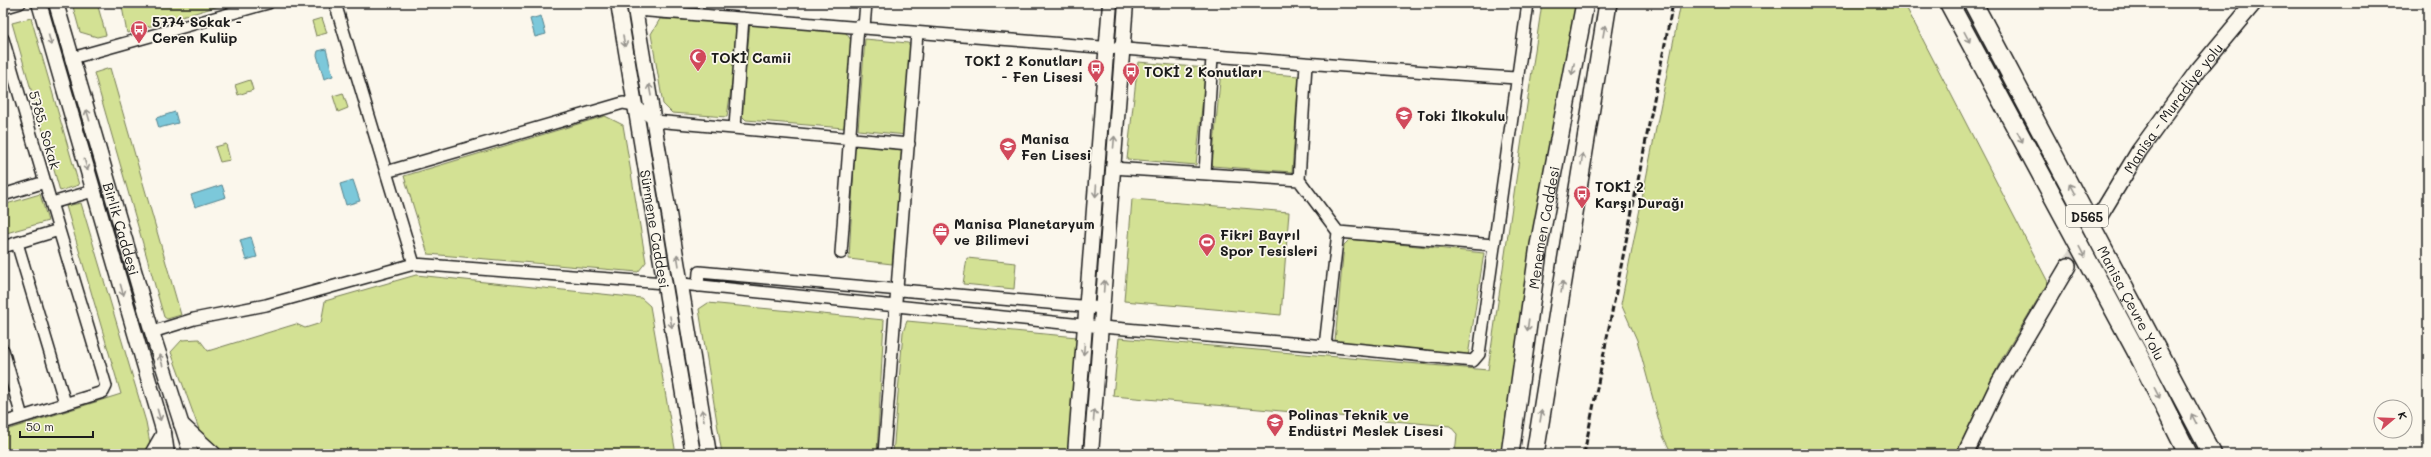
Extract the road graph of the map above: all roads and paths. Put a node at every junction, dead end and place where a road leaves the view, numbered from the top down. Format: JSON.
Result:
{"nodes":[{"id":1,"x":20,"y":3,"type":"edge"},
{"id":2,"x":39,"y":3,"type":"edge"},
{"id":3,"x":56,"y":3,"type":"edge"},
{"id":4,"x":268,"y":3,"type":"edge"},
{"id":5,"x":335,"y":3,"type":"edge"},
{"id":6,"x":618,"y":3,"type":"edge"},
{"id":7,"x":866,"y":3,"type":"edge"},
{"id":8,"x":1110,"y":3,"type":"edge"},
{"id":9,"x":1126,"y":3,"type":"edge"},
{"id":10,"x":1528,"y":3,"type":"edge"},
{"id":11,"x":1585,"y":3,"type":"edge"},
{"id":12,"x":1608,"y":3,"type":"edge"},
{"id":13,"x":1949,"y":3,"type":"edge"},
{"id":14,"x":1973,"y":3,"type":"edge"},
{"id":15,"x":2254,"y":3,"type":"edge"},
{"id":16,"x":635,"y":6,"type":"edge"},
{"id":17,"x":3,"y":8,"type":"edge"},
{"id":18,"x":743,"y":18,"type":"junction"},
{"id":19,"x":861,"y":26,"type":"junction"},
{"id":20,"x":918,"y":33,"type":"junction"},
{"id":21,"x":3,"y":39,"type":"edge"},
{"id":22,"x":1107,"y":48,"type":"junction"},
{"id":23,"x":1123,"y":50,"type":"junction"},
{"id":24,"x":1212,"y":57,"type":"junction"},
{"id":25,"x":72,"y":58,"type":"junction"},
{"id":26,"x":1306,"y":64,"type":"junction"},
{"id":27,"x":1516,"y":78,"type":"junction"},
{"id":28,"x":635,"y":105,"type":"junction"},
{"id":29,"x":655,"y":121,"type":"junction"},
{"id":30,"x":735,"y":127,"type":"junction"},
{"id":31,"x":850,"y":138,"type":"junction"},
{"id":32,"x":909,"y":144,"type":"junction"},
{"id":33,"x":1112,"y":168,"type":"junction"},
{"id":34,"x":386,"y":172,"type":"junction"},
{"id":35,"x":1205,"y":173,"type":"junction"},
{"id":36,"x":1299,"y":180,"type":"junction"},
{"id":37,"x":45,"y":182,"type":"junction"},
{"id":38,"x":93,"y":191,"type":"junction"},
{"id":39,"x":3,"y":195,"type":"edge"},
{"id":40,"x":52,"y":203,"type":"junction"},
{"id":41,"x":2098,"y":219,"type":"tunnel mouth"},
{"id":42,"x":59,"y":230,"type":"junction"},
{"id":43,"x":1338,"y":232,"type":"junction"},
{"id":44,"x":17,"y":243,"type":"junction"},
{"id":45,"x":1494,"y":245,"type":"junction"},
{"id":46,"x":3,"y":247,"type":"edge"},
{"id":47,"x":841,"y":253,"type":"dead end"},
{"id":48,"x":414,"y":264,"type":"junction"},
{"id":49,"x":2068,"y":266,"type":"tunnel mouth"},
{"id":50,"x":664,"y":283,"type":"junction"},
{"id":51,"x":682,"y":284,"type":"junction"},
{"id":52,"x":698,"y":286,"type":"junction"},
{"id":53,"x":898,"y":290,"type":"junction"},
{"id":54,"x":897,"y":305,"type":"junction"},
{"id":55,"x":1087,"y":306,"type":"junction"},
{"id":56,"x":1103,"y":308,"type":"junction"},
{"id":57,"x":1086,"y":324,"type":"junction"},
{"id":58,"x":1102,"y":327,"type":"junction"},
{"id":59,"x":152,"y":332,"type":"junction"},
{"id":60,"x":1325,"y":346,"type":"junction"},
{"id":61,"x":3,"y":350,"type":"edge"},
{"id":62,"x":65,"y":403,"type":"junction"},
{"id":63,"x":22,"y":417,"type":"junction"},
{"id":64,"x":3,"y":423,"type":"edge"},
{"id":65,"x":181,"y":424,"type":"junction"},
{"id":66,"x":164,"y":433,"type":"junction"},
{"id":67,"x":152,"y":454,"type":"edge"},
{"id":68,"x":167,"y":454,"type":"edge"},
{"id":69,"x":191,"y":454,"type":"edge"},
{"id":70,"x":214,"y":454,"type":"edge"},
{"id":71,"x":693,"y":454,"type":"edge"},
{"id":72,"x":709,"y":454,"type":"edge"},
{"id":73,"x":884,"y":454,"type":"edge"},
{"id":74,"x":1075,"y":454,"type":"edge"},
{"id":75,"x":1091,"y":454,"type":"edge"},
{"id":76,"x":1510,"y":454,"type":"edge"},
{"id":77,"x":1535,"y":454,"type":"edge"},
{"id":78,"x":1965,"y":454,"type":"edge"},
{"id":79,"x":2188,"y":454,"type":"edge"},
{"id":80,"x":2212,"y":454,"type":"edge"}],
"edges":[{"from":1,"to":17,"type":"street"},
{"from":2,"to":38,"type":"street","name":"Birlik Caddesi","one_way":true},
{"from":3,"to":25,"type":"street","name":"Birlik Caddesi"},
{"from":4,"to":25,"type":"street"},
{"from":5,"to":34,"type":"street"},
{"from":6,"to":28,"type":"street","name":"Sürmene Caddesi","one_way":true},
{"from":7,"to":19,"type":"street"},
{"from":8,"to":22,"type":"street"},
{"from":9,"to":23,"type":"street"},
{"from":10,"to":27,"type":"street"},
{"from":11,"to":76,"type":"main road","name":"Menemen Caddesi","one_way":true},
{"from":77,"to":12,"type":"main road","name":"Menemen Caddesi","one_way":true},
{"from":13,"to":79,"type":"highway","name":"Manisa Çevre Yolu","number":"D565","one_way":true},
{"from":80,"to":14,"type":"highway","name":"Manisa Çevre Yolu","number":"D565","one_way":true},
{"from":15,"to":41,"type":"main road","name":"Manisa - Muradiye yolu"},
{"from":16,"to":18,"type":"street"},
{"from":29,"to":16,"type":"street","name":"Sürmene Caddesi","one_way":true},
{"from":18,"to":19,"type":"street"},
{"from":18,"to":30,"type":"street"},
{"from":19,"to":20,"type":"street"},
{"from":19,"to":31,"type":"street"},
{"from":20,"to":22,"type":"street"},
{"from":20,"to":32,"type":"street"},
{"from":21,"to":37,"type":"street","name":"5785. Sokak"},
{"from":22,"to":23,"type":"street"},
{"from":22,"to":55,"type":"street","one_way":true},
{"from":23,"to":24,"type":"street"},
{"from":33,"to":23,"type":"street","one_way":true},
{"from":24,"to":26,"type":"street"},
{"from":24,"to":35,"type":"street"},
{"from":59,"to":25,"type":"street","name":"Birlik Caddesi","one_way":true},
{"from":26,"to":27,"type":"street"},
{"from":26,"to":36,"type":"street"},
{"from":27,"to":45,"type":"street"},
{"from":28,"to":29,"type":"street"},
{"from":28,"to":34,"type":"street"},
{"from":28,"to":50,"type":"street","name":"Sürmene Caddesi"},
{"from":29,"to":30,"type":"street"},
{"from":51,"to":29,"type":"street","name":"Sürmene Caddesi","one_way":true},
{"from":30,"to":31,"type":"street"},
{"from":31,"to":32,"type":"street"},
{"from":31,"to":47,"type":"street"},
{"from":32,"to":53,"type":"street"},
{"from":33,"to":35,"type":"street"},
{"from":56,"to":33,"type":"street","one_way":true},
{"from":34,"to":48,"type":"street"},
{"from":35,"to":36,"type":"street"},
{"from":36,"to":43,"type":"street"},
{"from":37,"to":39,"type":"street"},
{"from":37,"to":40,"type":"street","name":"5785. Sokak"},
{"from":38,"to":40,"type":"street"},
{"from":38,"to":66,"type":"street","name":"Birlik Caddesi","one_way":true},
{"from":40,"to":42,"type":"street","name":"5785. Sokak"},
{"from":42,"to":44,"type":"street"},
{"from":42,"to":62,"type":"street","name":"5785. Sokak"},
{"from":43,"to":45,"type":"street"},
{"from":43,"to":60,"type":"street"},
{"from":44,"to":46,"type":"street"},
{"from":44,"to":62,"type":"street"},
{"from":45,"to":60,"type":"street"},
{"from":48,"to":50,"type":"street"},
{"from":48,"to":59,"type":"street"},
{"from":49,"to":78,"type":"main road"},
{"from":50,"to":71,"type":"street","name":"Sürmene Caddesi","one_way":true},
{"from":51,"to":52,"type":"street"},
{"from":72,"to":51,"type":"street","name":"Sürmene Caddesi","one_way":true},
{"from":52,"to":53,"type":"street"},
{"from":52,"to":54,"type":"street"},
{"from":53,"to":54,"type":"street"},
{"from":53,"to":55,"type":"street"},
{"from":54,"to":57,"type":"street"},
{"from":54,"to":73,"type":"street"},
{"from":55,"to":56,"type":"street"},
{"from":55,"to":57,"type":"street"},
{"from":56,"to":58,"type":"street"},
{"from":57,"to":58,"type":"street"},
{"from":57,"to":74,"type":"street","one_way":true},
{"from":58,"to":60,"type":"street"},
{"from":75,"to":58,"type":"street","one_way":true},
{"from":65,"to":59,"type":"street","name":"Birlik Caddesi","one_way":true},
{"from":61,"to":63,"type":"street"},
{"from":62,"to":63,"type":"street","name":"5785. Sokak"},
{"from":63,"to":64,"type":"street","name":"5785. Sokak"},
{"from":65,"to":69,"type":"street","name":"Birlik Caddesi"},
{"from":65,"to":70,"type":"street"},
{"from":66,"to":67,"type":"street"},
{"from":66,"to":68,"type":"street","name":"Birlik Caddesi"}]}
